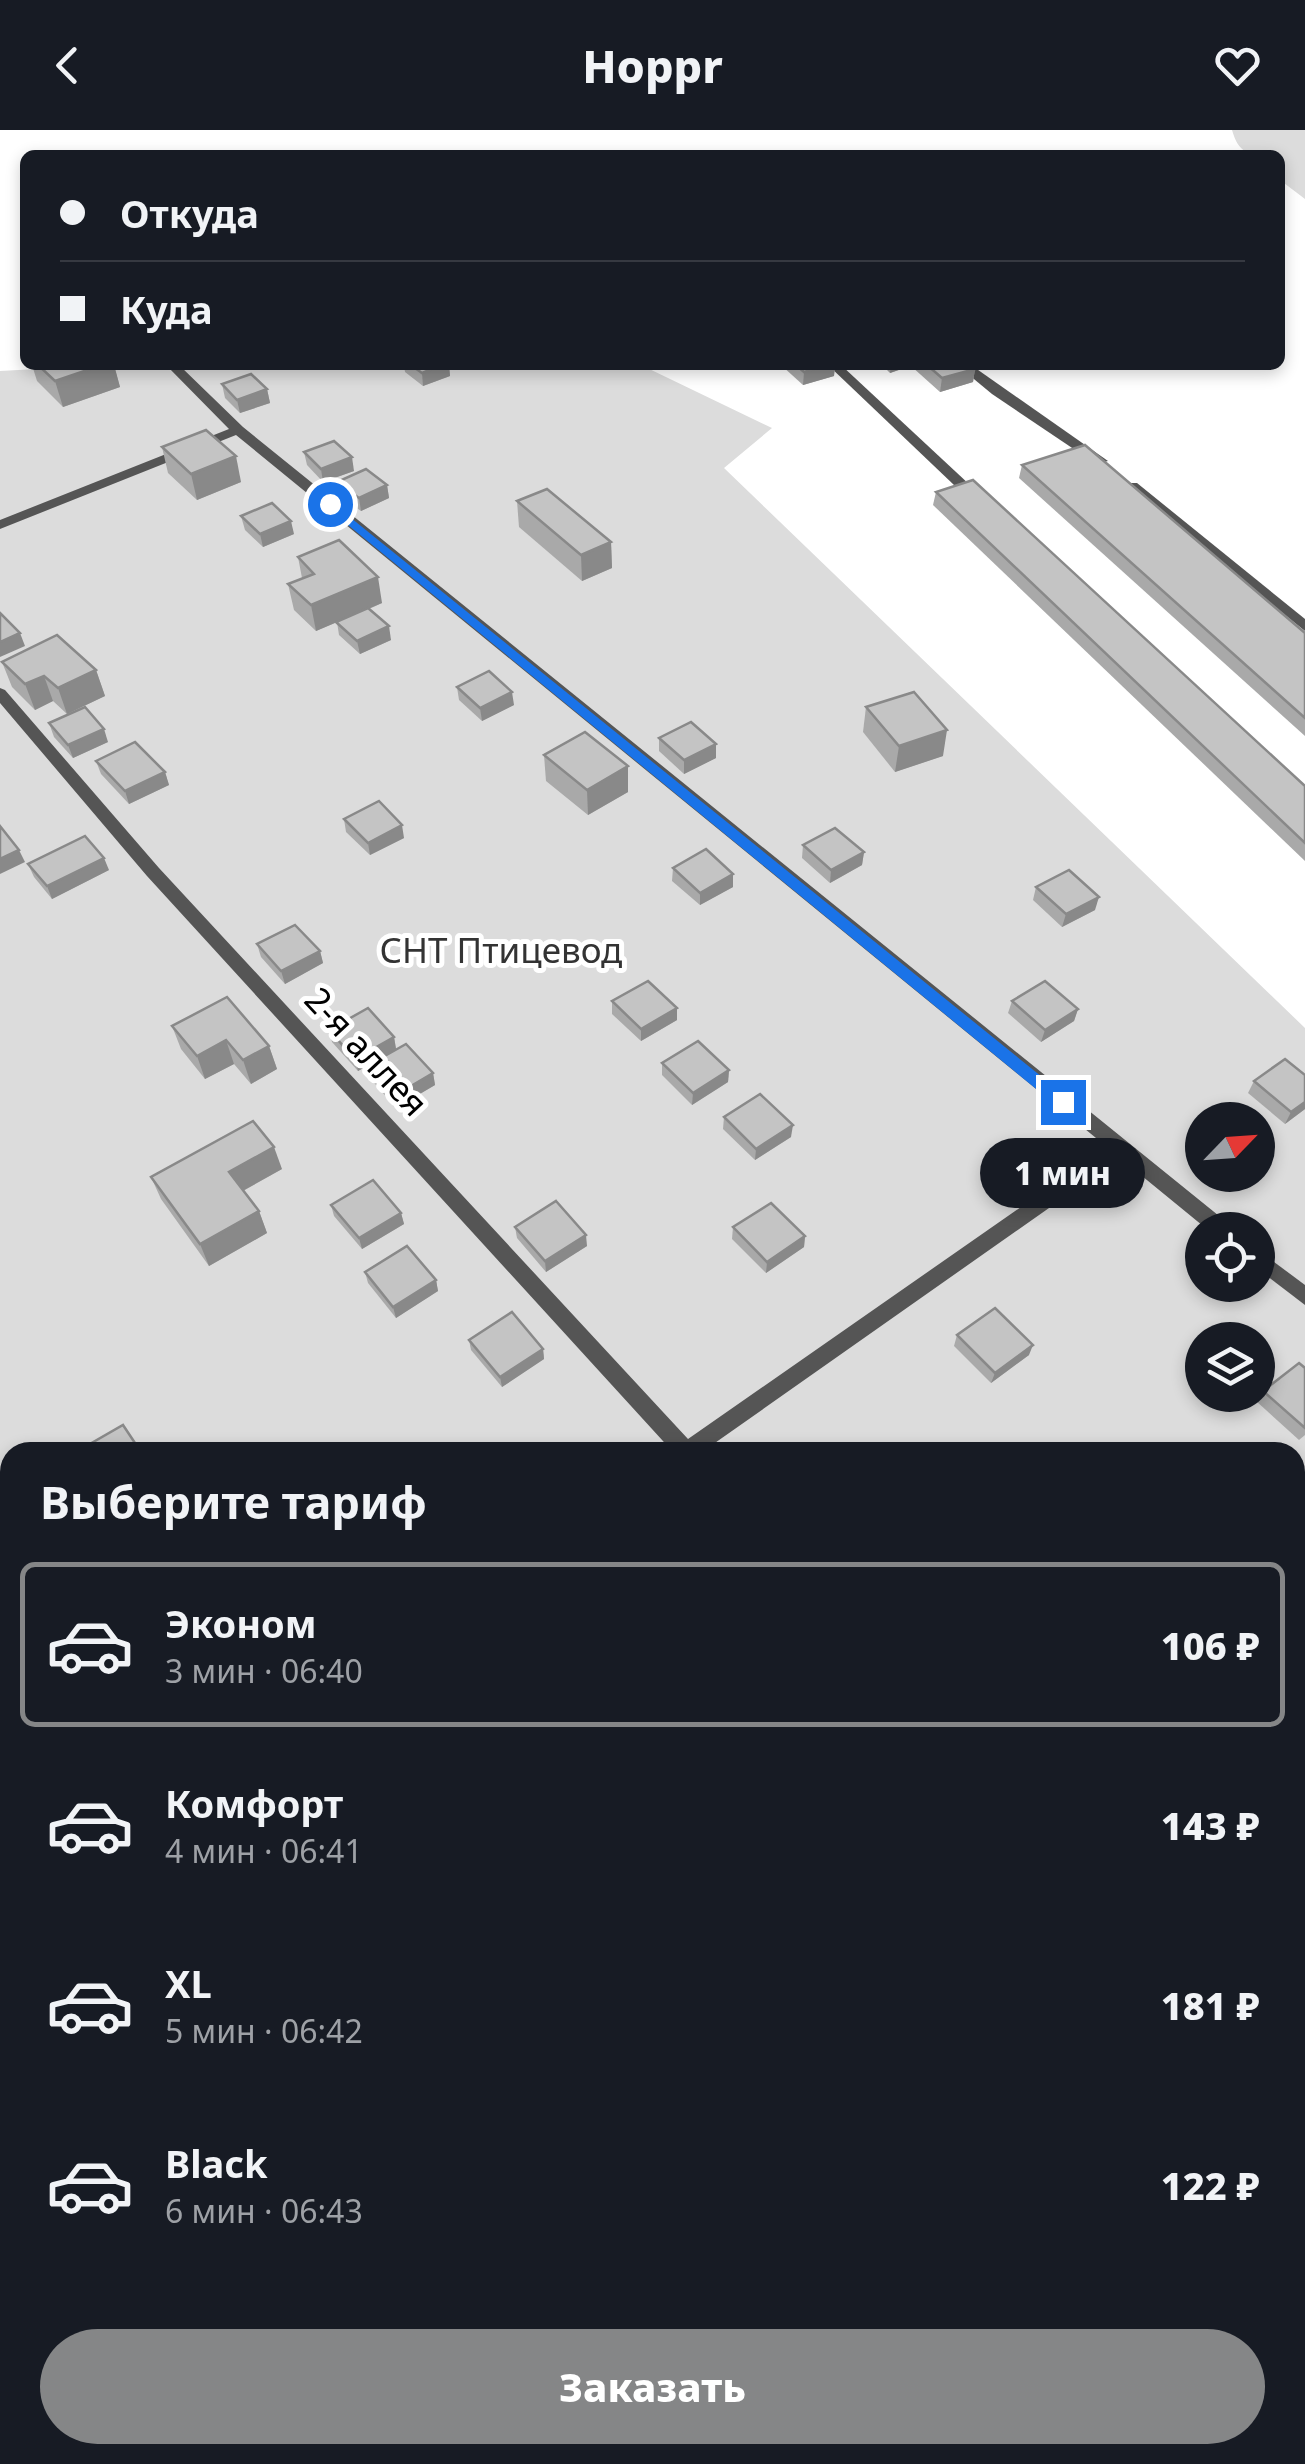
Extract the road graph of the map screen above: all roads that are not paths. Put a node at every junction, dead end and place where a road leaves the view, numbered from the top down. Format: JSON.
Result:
{"nodes":[{"id":1,"x":177,"y":370,"type":"edge"},
{"id":2,"x":839,"y":370,"type":"edge"},
{"id":3,"x":969,"y":370,"type":"edge"},
{"id":4,"x":238,"y":430,"type":"junction"},
{"id":5,"x":1000,"y":519,"type":"edge"},
{"id":6,"x":0,"y":525,"type":"edge"},
{"id":7,"x":1305,"y":626,"type":"edge"},
{"id":8,"x":0,"y":693,"type":"edge"},
{"id":9,"x":1120,"y":1148,"type":"junction"},
{"id":10,"x":1200,"y":1212,"type":"edge"},
{"id":11,"x":1275,"y":1272,"type":"edge"},
{"id":12,"x":1305,"y":1296,"type":"edge"},
{"id":13,"x":677,"y":1442,"type":"edge"},
{"id":14,"x":700,"y":1442,"type":"edge"}],
"edges":[{"from":1,"to":4,"type":"lane"},
{"from":2,"to":5,"type":"lane"},
{"from":3,"to":7,"type":"lane"},
{"from":4,"to":6,"type":"lane"},
{"from":4,"to":9,"type":"lane"},
{"from":8,"to":13,"type":"lane","name":"2-я аллея"},
{"from":9,"to":10,"type":"lane"},
{"from":9,"to":14,"type":"lane"},
{"from":11,"to":12,"type":"lane"}]}
